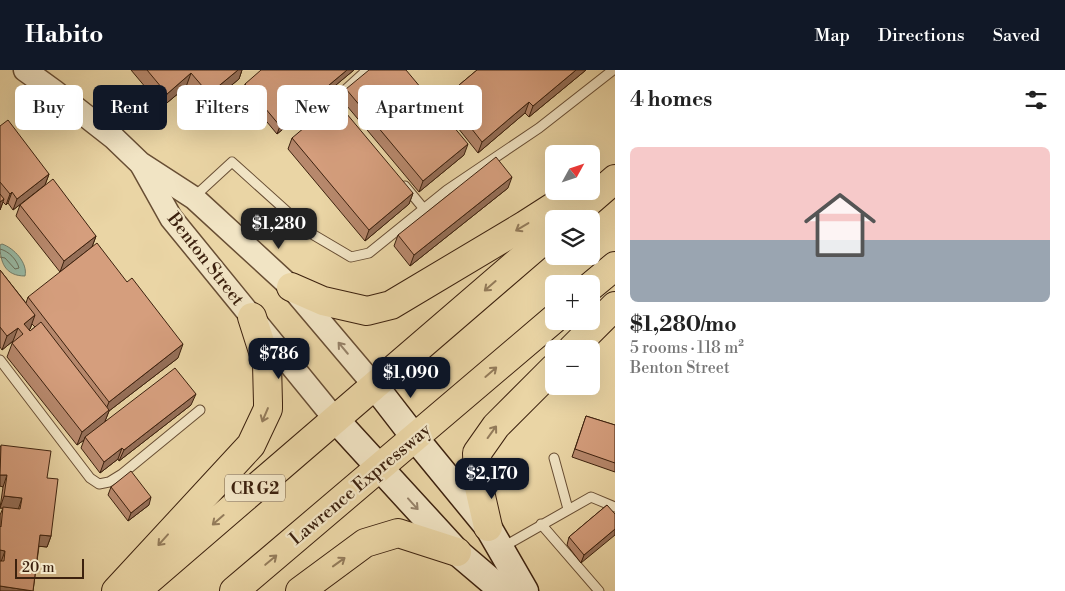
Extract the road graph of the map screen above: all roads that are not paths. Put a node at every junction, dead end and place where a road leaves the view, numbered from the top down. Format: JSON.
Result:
{"nodes":[{"id":1,"x":26,"y":70,"type":"edge"},
{"id":2,"x":367,"y":70,"type":"edge"},
{"id":3,"x":613,"y":70,"type":"edge"},
{"id":4,"x":348,"y":87,"type":"edge"},
{"id":5,"x":140,"y":163,"type":"junction"},
{"id":6,"x":615,"y":168,"type":"edge"},
{"id":7,"x":600,"y":177,"type":"edge"},
{"id":8,"x":615,"y":179,"type":"edge"},
{"id":9,"x":400,"y":180,"type":"edge"},
{"id":10,"x":194,"y":198,"type":"junction"},
{"id":11,"x":564,"y":200,"type":"edge"},
{"id":12,"x":424,"y":209,"type":"junction"},
{"id":13,"x":579,"y":210,"type":"edge"},
{"id":14,"x":545,"y":239,"type":"edge"},
{"id":15,"x":615,"y":266,"type":"edge"},
{"id":16,"x":600,"y":278,"type":"edge"},
{"id":17,"x":291,"y":287,"type":"junction"},
{"id":18,"x":615,"y":306,"type":"edge"},
{"id":19,"x":252,"y":317,"type":"junction"},
{"id":20,"x":545,"y":326,"type":"edge"},
{"id":21,"x":581,"y":340,"type":"edge"},
{"id":22,"x":0,"y":360,"type":"edge"},
{"id":23,"x":545,"y":377,"type":"edge"},
{"id":24,"x":374,"y":385,"type":"junction"},
{"id":25,"x":200,"y":410,"type":"dead end"},
{"id":26,"x":335,"y":419,"type":"junction"},
{"id":27,"x":414,"y":438,"type":"junction"},
{"id":28,"x":554,"y":458,"type":"dead end"},
{"id":29,"x":380,"y":468,"type":"junction"},
{"id":30,"x":615,"y":507,"type":"edge"},
{"id":31,"x":568,"y":510,"type":"junction"},
{"id":32,"x":541,"y":524,"type":"junction"},
{"id":33,"x":494,"y":538,"type":"junction"},
{"id":34,"x":457,"y":552,"type":"junction"},
{"id":35,"x":116,"y":591,"type":"edge"},
{"id":36,"x":136,"y":591,"type":"edge"},
{"id":37,"x":234,"y":591,"type":"edge"},
{"id":38,"x":300,"y":591,"type":"edge"},
{"id":39,"x":503,"y":591,"type":"edge"},
{"id":40,"x":525,"y":591,"type":"edge"},
{"id":41,"x":599,"y":591,"type":"edge"}],
"edges":[{"from":1,"to":5,"type":"street","name":"Benton Street"},
{"from":2,"to":4,"type":"lane"},
{"from":3,"to":12,"type":"lane"},
{"from":5,"to":10,"type":"street","name":"Benton Street"},
{"from":5,"to":19,"type":"street","name":"Benton Street"},
{"from":6,"to":7,"type":"highway"},
{"from":8,"to":13,"type":"highway"},
{"from":9,"to":12,"type":"lane"},
{"from":10,"to":12,"type":"lane"},
{"from":10,"to":17,"type":"street","name":"Benton Street"},
{"from":11,"to":17,"type":"highway","one_way":true},
{"from":14,"to":24,"type":"highway","number":"CR G2","one_way":true},
{"from":15,"to":16,"type":"highway"},
{"from":24,"to":17,"type":"street","name":"Benton Street","one_way":true},
{"from":18,"to":21,"type":"highway"},
{"from":19,"to":26,"type":"street","name":"Benton Street"},
{"from":19,"to":35,"type":"highway","one_way":true},
{"from":27,"to":20,"type":"highway","name":"Lawrence Expressway","one_way":true},
{"from":22,"to":25,"type":"lane"},
{"from":33,"to":23,"type":"highway","one_way":true},
{"from":24,"to":26,"type":"highway","number":"CR G2"},
{"from":24,"to":27,"type":"main road","name":"Benton Street"},
{"from":26,"to":29,"type":"main road","name":"Benton Street"},
{"from":26,"to":36,"type":"highway","number":"CR G2","one_way":true},
{"from":27,"to":29,"type":"highway","name":"Lawrence Expressway"},
{"from":27,"to":33,"type":"main road","name":"Benton Street"},
{"from":28,"to":31,"type":"lane"},
{"from":29,"to":34,"type":"main road","name":"Benton Street","one_way":true},
{"from":37,"to":29,"type":"highway","name":"Lawrence Expressway","one_way":true},
{"from":30,"to":31,"type":"lane"},
{"from":31,"to":32,"type":"lane"},
{"from":32,"to":33,"type":"lane"},
{"from":32,"to":41,"type":"lane"},
{"from":33,"to":40,"type":"main road","name":"Benton Street"},
{"from":38,"to":34,"type":"highway","one_way":true},
{"from":34,"to":39,"type":"main road","name":"Benton Street"}]}
